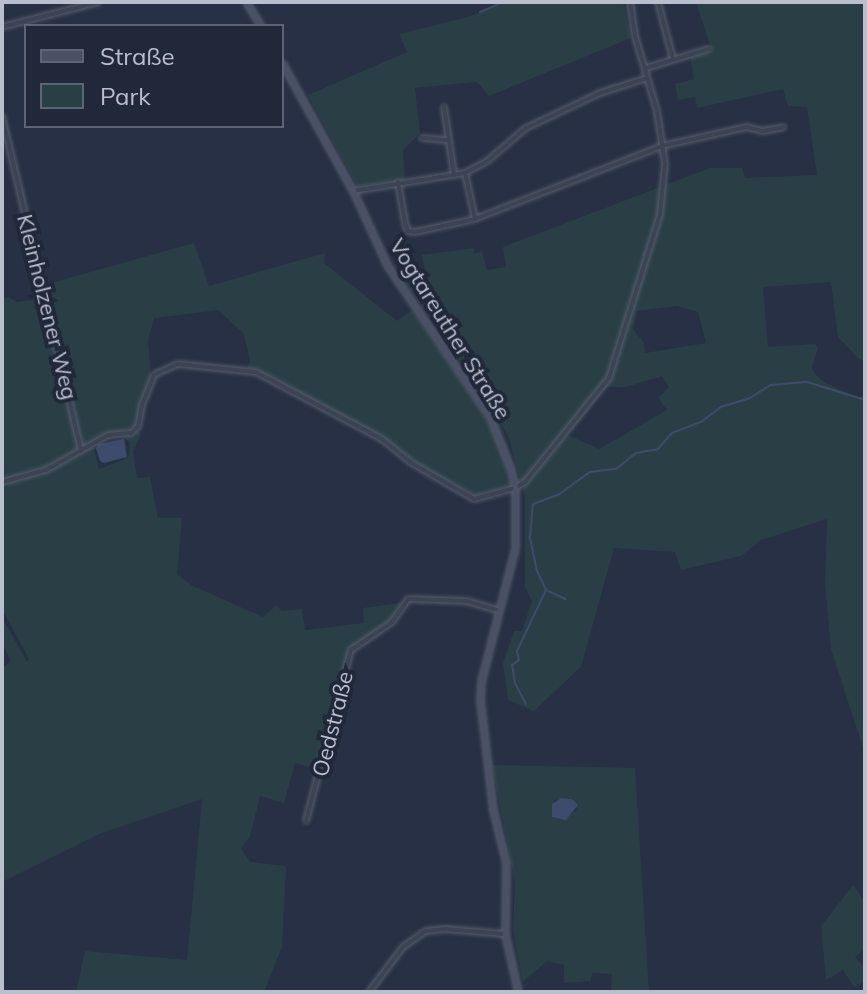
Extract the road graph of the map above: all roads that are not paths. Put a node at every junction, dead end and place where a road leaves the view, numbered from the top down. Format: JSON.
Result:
{"nodes":[{"id":1,"x":99,"y":2,"type":"edge"},
{"id":2,"x":246,"y":2,"type":"edge"},
{"id":3,"x":630,"y":2,"type":"edge"},
{"id":4,"x":658,"y":2,"type":"edge"},
{"id":5,"x":260,"y":24,"type":"edge"},
{"id":6,"x":2,"y":27,"type":"edge"},
{"id":7,"x":709,"y":49,"type":"dead end"},
{"id":8,"x":673,"y":59,"type":"junction"},
{"id":9,"x":284,"y":67,"type":"edge"},
{"id":10,"x":645,"y":68,"type":"junction"},
{"id":11,"x":648,"y":77,"type":"junction"},
{"id":12,"x":444,"y":107,"type":"dead end"},
{"id":13,"x":2,"y":116,"type":"edge"},
{"id":14,"x":784,"y":127,"type":"dead end"},
{"id":15,"x":422,"y":138,"type":"dead end"},
{"id":16,"x":448,"y":140,"type":"junction"},
{"id":17,"x":662,"y":146,"type":"junction"},
{"id":18,"x":465,"y":173,"type":"junction"},
{"id":19,"x":454,"y":175,"type":"junction"},
{"id":20,"x":398,"y":182,"type":"junction"},
{"id":21,"x":353,"y":191,"type":"junction"},
{"id":22,"x":475,"y":219,"type":"junction"},
{"id":23,"x":81,"y":451,"type":"junction"},
{"id":24,"x":2,"y":482,"type":"edge"},
{"id":25,"x":515,"y":488,"type":"junction"},
{"id":26,"x":498,"y":610,"type":"junction"},
{"id":27,"x":306,"y":821,"type":"dead end"},
{"id":28,"x":505,"y":934,"type":"junction"},
{"id":29,"x":369,"y":992,"type":"edge"},
{"id":30,"x":518,"y":992,"type":"edge"}],
"edges":[{"from":1,"to":6,"type":"street"},
{"from":2,"to":5,"type":"main road"},
{"from":3,"to":10,"type":"street"},
{"from":4,"to":8,"type":"street"},
{"from":7,"to":8,"type":"street"},
{"from":8,"to":10,"type":"street"},
{"from":9,"to":21,"type":"main road","name":"Vogtareuther Straße"},
{"from":10,"to":11,"type":"street"},
{"from":11,"to":17,"type":"street"},
{"from":11,"to":18,"type":"street"},
{"from":12,"to":16,"type":"street"},
{"from":13,"to":23,"type":"street","name":"Kleinholzener Weg"},
{"from":14,"to":17,"type":"street"},
{"from":15,"to":16,"type":"street"},
{"from":16,"to":19,"type":"street"},
{"from":17,"to":22,"type":"street"},
{"from":17,"to":25,"type":"street"},
{"from":18,"to":19,"type":"street"},
{"from":18,"to":22,"type":"street"},
{"from":19,"to":20,"type":"street"},
{"from":20,"to":21,"type":"street"},
{"from":20,"to":22,"type":"street"},
{"from":21,"to":25,"type":"main road","name":"Vogtareuther Straße"},
{"from":23,"to":24,"type":"street"},
{"from":23,"to":25,"type":"street"},
{"from":25,"to":26,"type":"main road","name":"Vogtareuther Straße"},
{"from":26,"to":27,"type":"street","name":"Oedstraße"},
{"from":26,"to":28,"type":"main road","name":"Vogtareuther Straße"},
{"from":28,"to":29,"type":"street"},
{"from":28,"to":30,"type":"main road","name":"Vogtareuther Straße"}]}
